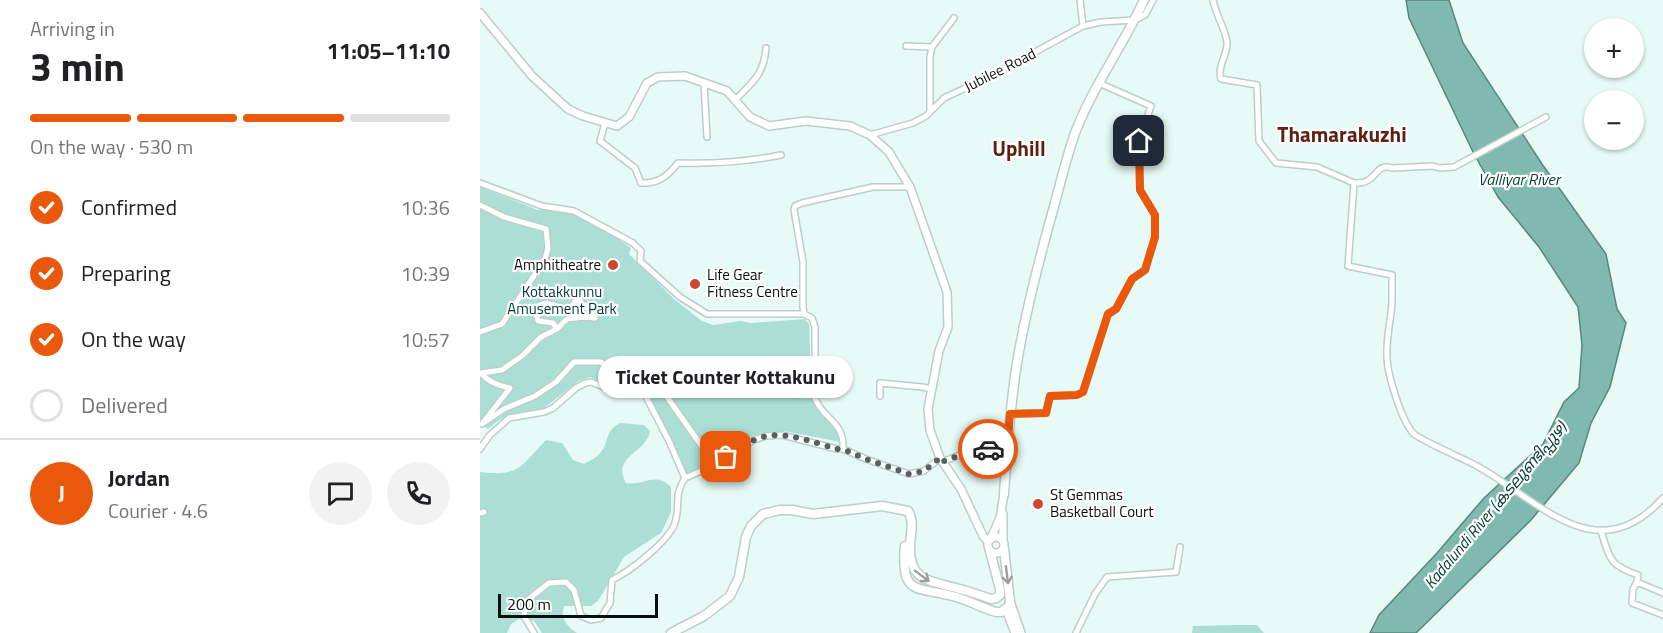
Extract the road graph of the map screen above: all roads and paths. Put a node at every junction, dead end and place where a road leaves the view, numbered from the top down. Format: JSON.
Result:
{"nodes":[{"id":1,"x":1080,"y":0,"type":"edge"},
{"id":2,"x":1144,"y":0,"type":"edge"},
{"id":3,"x":1153,"y":0,"type":"edge"},
{"id":4,"x":1213,"y":0,"type":"edge"},
{"id":5,"x":480,"y":13,"type":"edge"},
{"id":6,"x":954,"y":18,"type":"dead end"},
{"id":7,"x":1135,"y":20,"type":"junction"},
{"id":8,"x":1083,"y":26,"type":"junction"},
{"id":9,"x":906,"y":46,"type":"dead end"},
{"id":10,"x":932,"y":47,"type":"junction"},
{"id":11,"x":766,"y":48,"type":"dead end"},
{"id":12,"x":704,"y":83,"type":"junction"},
{"id":13,"x":1099,"y":83,"type":"junction"},
{"id":14,"x":735,"y":100,"type":"junction"},
{"id":15,"x":930,"y":112,"type":"junction"},
{"id":16,"x":1546,"y":117,"type":"dead end"},
{"id":17,"x":605,"y":123,"type":"junction"},
{"id":18,"x":870,"y":135,"type":"junction"},
{"id":19,"x":706,"y":137,"type":"dead end"},
{"id":20,"x":781,"y":155,"type":"dead end"},
{"id":21,"x":480,"y":183,"type":"edge"},
{"id":22,"x":1354,"y":183,"type":"junction"},
{"id":23,"x":910,"y":187,"type":"junction"},
{"id":24,"x":480,"y":205,"type":"edge"},
{"id":25,"x":804,"y":314,"type":"junction"},
{"id":26,"x":556,"y":329,"type":"junction"},
{"id":27,"x":480,"y":332,"type":"edge"},
{"id":28,"x":932,"y":389,"type":"junction"},
{"id":29,"x":880,"y":396,"type":"dead end"},
{"id":30,"x":1010,"y":414,"type":"junction"},
{"id":31,"x":480,"y":426,"type":"edge"},
{"id":32,"x":489,"y":436,"type":"junction"},
{"id":33,"x":480,"y":449,"type":"edge"},
{"id":34,"x":843,"y":449,"type":"junction"},
{"id":35,"x":1007,"y":452,"type":"junction"},
{"id":36,"x":941,"y":460,"type":"junction"},
{"id":37,"x":715,"y":465,"type":"junction"},
{"id":38,"x":685,"y":478,"type":"junction"},
{"id":39,"x":1004,"y":494,"type":"junction"},
{"id":40,"x":1663,"y":498,"type":"edge"},
{"id":41,"x":900,"y":509,"type":"junction"},
{"id":42,"x":1601,"y":531,"type":"junction"},
{"id":43,"x":989,"y":544,"type":"junction"},
{"id":44,"x":1003,"y":544,"type":"junction"},
{"id":45,"x":1180,"y":547,"type":"dead end"},
{"id":46,"x":1637,"y":582,"type":"junction"},
{"id":47,"x":1663,"y":593,"type":"edge"},
{"id":48,"x":1008,"y":606,"type":"junction"},
{"id":49,"x":1663,"y":615,"type":"edge"},
{"id":50,"x":534,"y":633,"type":"edge"},
{"id":51,"x":672,"y":633,"type":"edge"},
{"id":52,"x":1015,"y":633,"type":"edge"},
{"id":53,"x":1021,"y":633,"type":"edge"},
{"id":54,"x":1076,"y":633,"type":"edge"}],
"edges":[{"from":1,"to":8,"type":"street"},
{"from":2,"to":7,"type":"highway"},
{"from":3,"to":7,"type":"street"},
{"from":4,"to":22,"type":"street"},
{"from":5,"to":17,"type":"main road"},
{"from":6,"to":10,"type":"street"},
{"from":7,"to":8,"type":"street","name":"Jubilee Road"},
{"from":7,"to":13,"type":"highway"},
{"from":8,"to":15,"type":"street","name":"Jubilee Road"},
{"from":9,"to":10,"type":"street"},
{"from":10,"to":15,"type":"street"},
{"from":11,"to":14,"type":"street"},
{"from":12,"to":14,"type":"main road"},
{"from":12,"to":17,"type":"main road"},
{"from":12,"to":19,"type":"street"},
{"from":13,"to":30,"type":"highway"},
{"from":13,"to":30,"type":"street"},
{"from":14,"to":18,"type":"main road"},
{"from":15,"to":18,"type":"street","name":"Jubilee Road"},
{"from":16,"to":22,"type":"street"},
{"from":17,"to":20,"type":"street"},
{"from":18,"to":23,"type":"main road"},
{"from":21,"to":25,"type":"street"},
{"from":22,"to":42,"type":"street"},
{"from":23,"to":25,"type":"street"},
{"from":23,"to":28,"type":"main road"},
{"from":24,"to":27,"type":"street"},
{"from":25,"to":34,"type":"street"},
{"from":26,"to":26,"type":"street"},
{"from":26,"to":37,"type":"street"},
{"from":28,"to":29,"type":"street"},
{"from":28,"to":36,"type":"main road"},
{"from":30,"to":35,"type":"highway"},
{"from":31,"to":32,"type":"street"},
{"from":32,"to":33,"type":"street"},
{"from":32,"to":38,"type":"street"},
{"from":34,"to":36,"type":"street"},
{"from":34,"to":37,"type":"street"},
{"from":35,"to":36,"type":"street"},
{"from":35,"to":39,"type":"highway"},
{"from":36,"to":43,"type":"main road"},
{"from":37,"to":38,"type":"street"},
{"from":38,"to":50,"type":"street"},
{"from":39,"to":43,"type":"main road"},
{"from":39,"to":44,"type":"main road"},
{"from":40,"to":42,"type":"street"},
{"from":41,"to":43,"type":"highway","one_way":true},
{"from":41,"to":48,"type":"highway"},
{"from":41,"to":51,"type":"highway"},
{"from":42,"to":46,"type":"street"},
{"from":43,"to":44,"type":"main road"},
{"from":43,"to":44,"type":"main road"},
{"from":44,"to":48,"type":"highway","one_way":true},
{"from":45,"to":54,"type":"street"},
{"from":46,"to":47,"type":"street"},
{"from":46,"to":49,"type":"street"},
{"from":48,"to":52,"type":"main road"},
{"from":48,"to":53,"type":"main road"}]}
